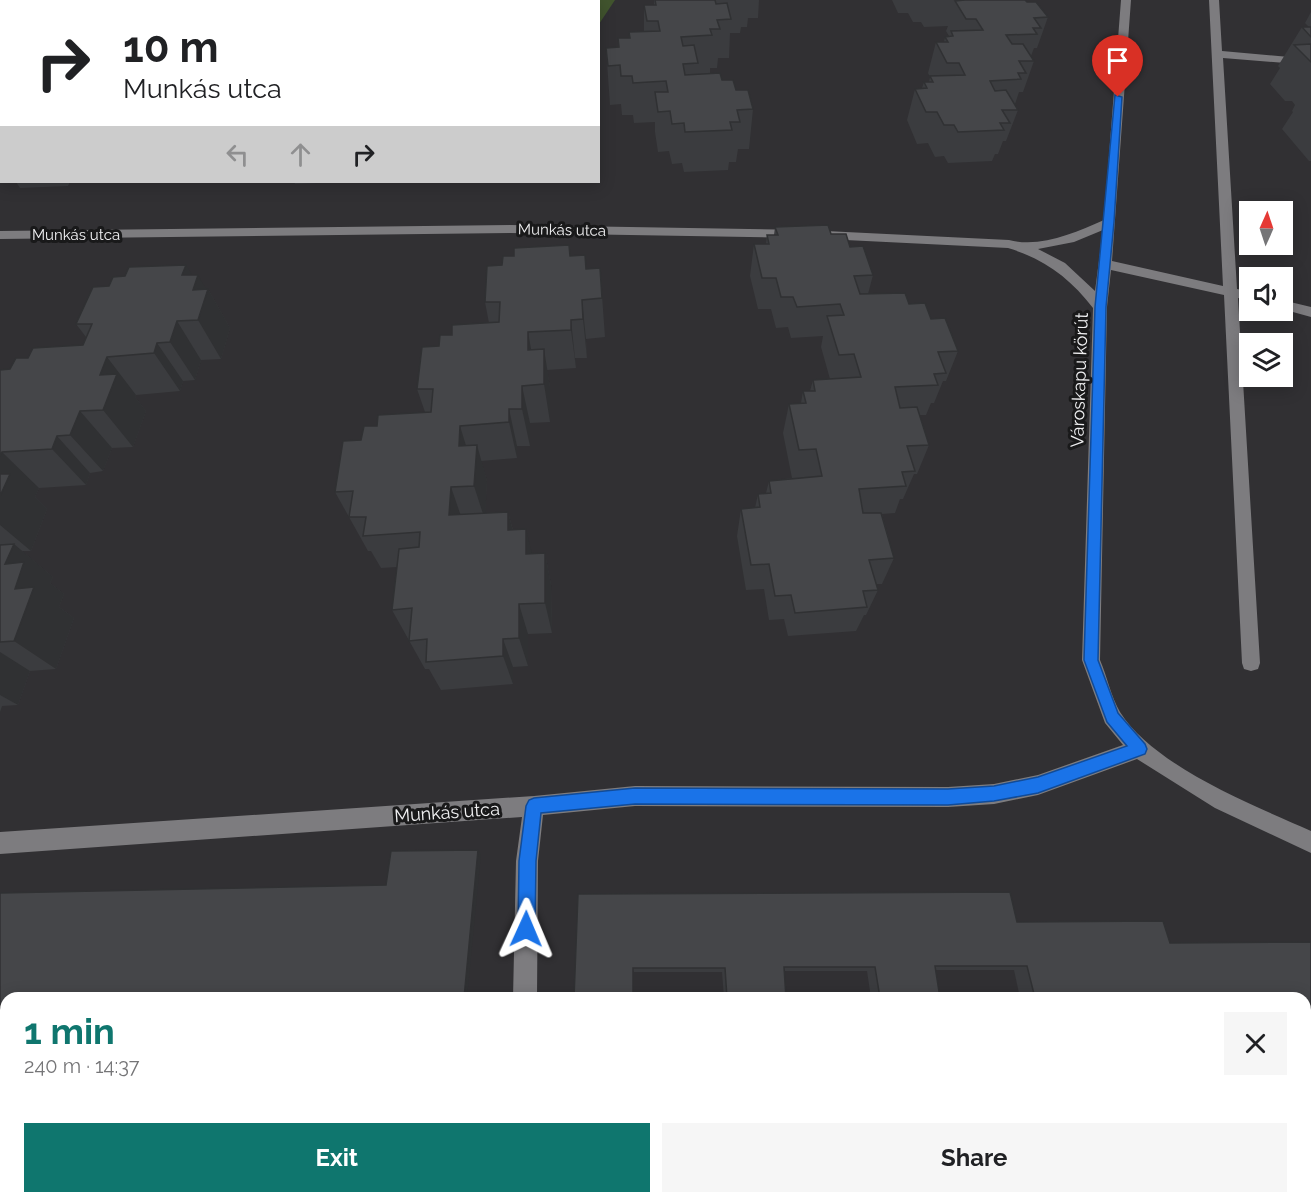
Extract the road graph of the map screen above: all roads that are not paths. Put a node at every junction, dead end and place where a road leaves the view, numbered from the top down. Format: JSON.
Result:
{"nodes":[{"id":1,"x":1126,"y":0,"type":"edge"},
{"id":2,"x":1214,"y":0,"type":"edge"},
{"id":3,"x":1216,"y":54,"type":"junction"},
{"id":4,"x":1311,"y":62,"type":"edge"},
{"id":5,"x":1110,"y":222,"type":"junction"},
{"id":6,"x":0,"y":235,"type":"edge"},
{"id":7,"x":1009,"y":244,"type":"junction"},
{"id":8,"x":1105,"y":264,"type":"junction"},
{"id":9,"x":1229,"y":291,"type":"junction"},
{"id":10,"x":1239,"y":293,"type":"edge"},
{"id":11,"x":1100,"y":307,"type":"junction"},
{"id":12,"x":1293,"y":307,"type":"edge"},
{"id":13,"x":1311,"y":312,"type":"edge"},
{"id":14,"x":1251,"y":663,"type":"dead end"},
{"id":15,"x":1139,"y":749,"type":"junction"},
{"id":16,"x":534,"y":806,"type":"junction"},
{"id":17,"x":1311,"y":842,"type":"edge"},
{"id":18,"x":0,"y":843,"type":"edge"},
{"id":19,"x":525,"y":992,"type":"edge"}],
"edges":[{"from":1,"to":5,"type":"street","name":"Városkapu körút"},
{"from":2,"to":3,"type":"street"},
{"from":3,"to":4,"type":"street"},
{"from":3,"to":9,"type":"street"},
{"from":5,"to":7,"type":"street"},
{"from":5,"to":8,"type":"street","name":"Városkapu körút"},
{"from":6,"to":7,"type":"street","name":"Munkás utca"},
{"from":7,"to":11,"type":"street","name":"Munkás utca"},
{"from":8,"to":9,"type":"street"},
{"from":8,"to":11,"type":"street","name":"Városkapu körút"},
{"from":9,"to":10,"type":"street"},
{"from":9,"to":14,"type":"street"},
{"from":11,"to":15,"type":"street","name":"Városkapu körút"},
{"from":12,"to":13,"type":"street"},
{"from":15,"to":16,"type":"street","name":"Munkás utca"},
{"from":15,"to":17,"type":"street","name":"Városkapu körút"},
{"from":16,"to":18,"type":"street","name":"Munkás utca"},
{"from":16,"to":19,"type":"street"}]}
